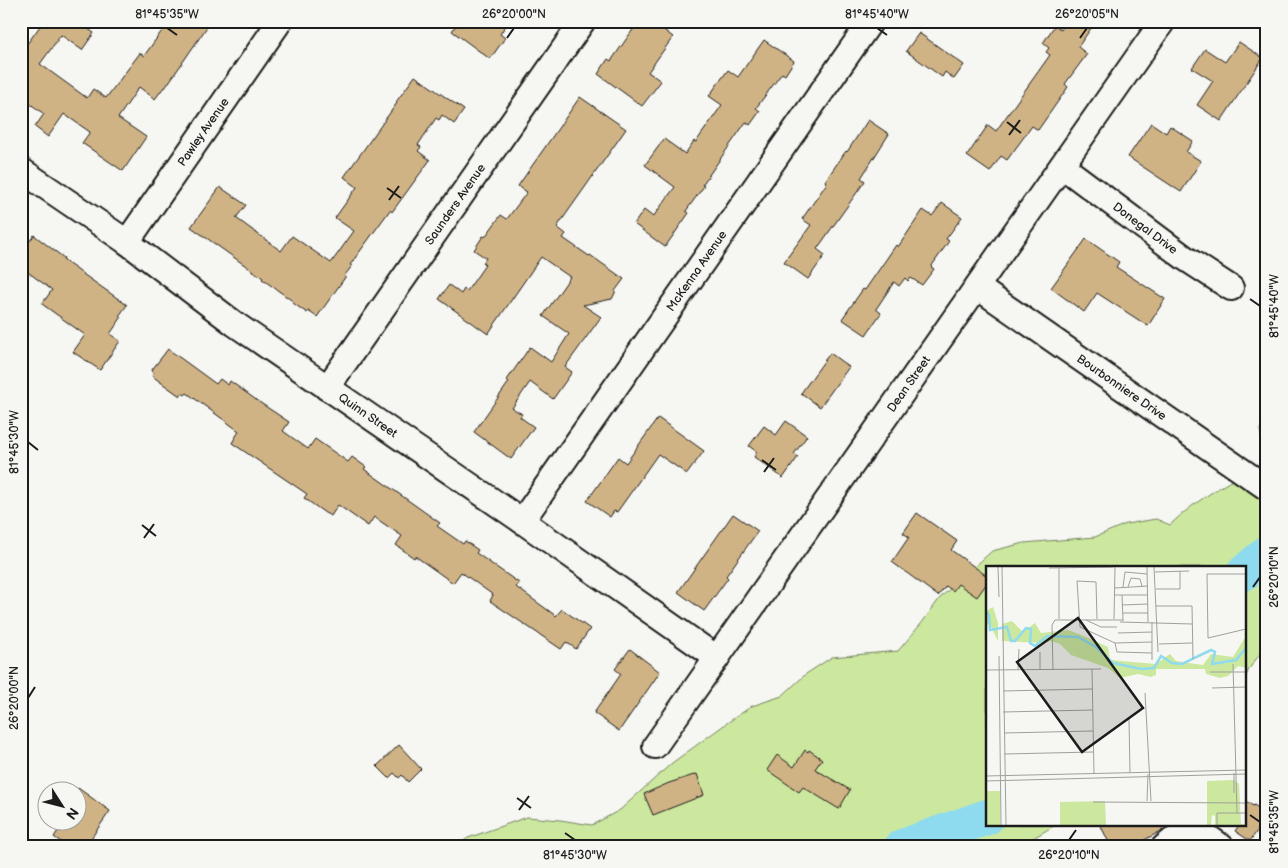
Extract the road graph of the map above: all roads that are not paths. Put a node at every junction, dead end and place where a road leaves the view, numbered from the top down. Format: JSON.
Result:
{"nodes":[{"id":1,"x":280,"y":21,"type":"edge"},
{"id":2,"x":583,"y":21,"type":"edge"},
{"id":3,"x":871,"y":21,"type":"edge"},
{"id":4,"x":1163,"y":21,"type":"edge"},
{"id":5,"x":1062,"y":166,"type":"junction"},
{"id":6,"x":21,"y":170,"type":"edge"},
{"id":7,"x":127,"y":242,"type":"junction"},
{"id":8,"x":977,"y":287,"type":"junction"},
{"id":9,"x":1231,"y":288,"type":"dead end"},
{"id":10,"x":328,"y":388,"type":"junction"},
{"id":11,"x":1260,"y":484,"type":"edge"},
{"id":12,"x":522,"y":521,"type":"junction"},
{"id":13,"x":717,"y":658,"type":"junction"},
{"id":14,"x":655,"y":746,"type":"dead end"},
{"id":15,"x":1213,"y":841,"type":"edge"},
{"id":16,"x":1164,"y":847,"type":"edge"}],
"edges":[{"from":1,"to":7,"type":"street","name":"Pawley Avenue"},
{"from":2,"to":10,"type":"street","name":"Saunders Avenue"},
{"from":3,"to":12,"type":"street","name":"McKenna Avenue"},
{"from":4,"to":5,"type":"street","name":"Dean Street"},
{"from":5,"to":8,"type":"street","name":"Dean Street"},
{"from":5,"to":9,"type":"street","name":"Donegal Drive"},
{"from":6,"to":7,"type":"street","name":"Quinn Street"},
{"from":7,"to":10,"type":"street","name":"Quinn Street"},
{"from":8,"to":11,"type":"street","name":"Bourbonniere Drive"},
{"from":8,"to":13,"type":"street","name":"Dean Street"},
{"from":10,"to":12,"type":"street","name":"Quinn Street"},
{"from":12,"to":13,"type":"street","name":"Quinn Street"},
{"from":13,"to":14,"type":"street","name":"Dean Street"},
{"from":15,"to":16,"type":"street"}]}
